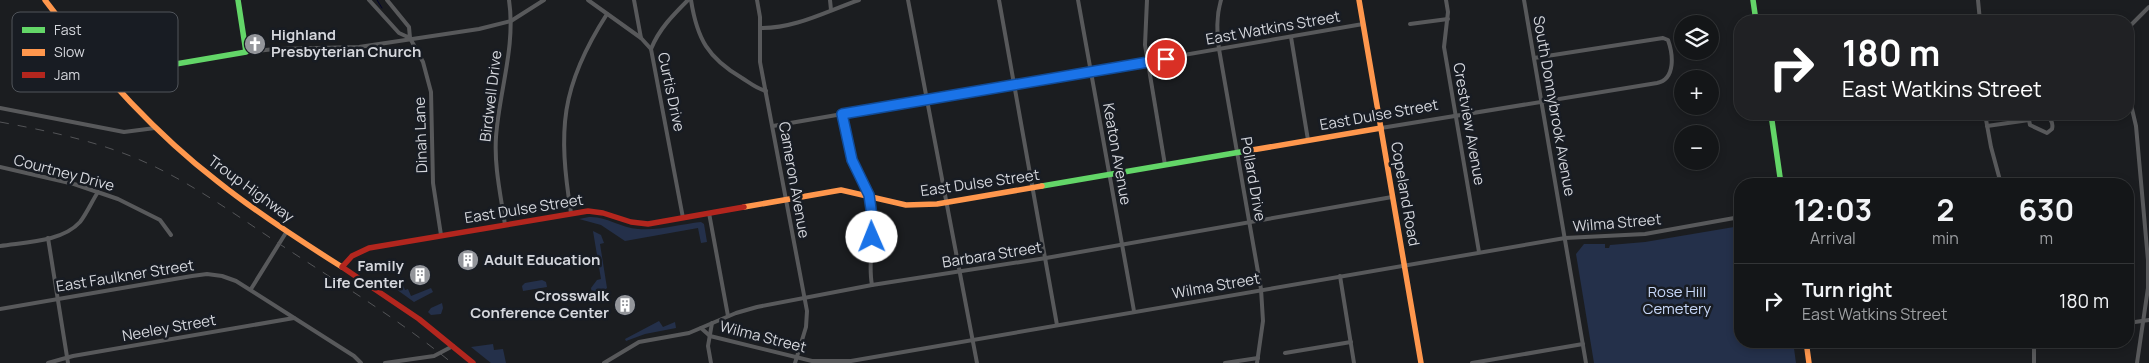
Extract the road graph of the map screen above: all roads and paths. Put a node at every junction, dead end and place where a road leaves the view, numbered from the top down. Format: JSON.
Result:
{"nodes":[{"id":1,"x":45,"y":0,"type":"edge"},
{"id":2,"x":238,"y":0,"type":"edge"},
{"id":3,"x":369,"y":0,"type":"edge"},
{"id":4,"x":387,"y":0,"type":"edge"},
{"id":5,"x":509,"y":0,"type":"edge"},
{"id":6,"x":544,"y":0,"type":"edge"},
{"id":7,"x":588,"y":0,"type":"edge"},
{"id":8,"x":634,"y":0,"type":"edge"},
{"id":9,"x":689,"y":0,"type":"edge"},
{"id":10,"x":757,"y":0,"type":"edge"},
{"id":11,"x":830,"y":0,"type":"edge"},
{"id":12,"x":859,"y":0,"type":"edge"},
{"id":13,"x":908,"y":0,"type":"edge"},
{"id":14,"x":999,"y":0,"type":"edge"},
{"id":15,"x":1078,"y":0,"type":"edge"},
{"id":16,"x":1147,"y":0,"type":"edge"},
{"id":17,"x":1221,"y":0,"type":"edge"},
{"id":18,"x":1359,"y":0,"type":"edge"},
{"id":19,"x":1446,"y":0,"type":"edge"},
{"id":20,"x":1524,"y":0,"type":"edge"},
{"id":21,"x":1753,"y":0,"type":"edge"},
{"id":22,"x":1978,"y":0,"type":"edge"},
{"id":23,"x":2149,"y":7,"type":"edge"},
{"id":24,"x":831,"y":10,"type":"junction"},
{"id":25,"x":54,"y":12,"type":"edge"},
{"id":26,"x":608,"y":14,"type":"junction"},
{"id":27,"x":1755,"y":15,"type":"edge"},
{"id":28,"x":1979,"y":15,"type":"edge"},
{"id":29,"x":1448,"y":19,"type":"junction"},
{"id":30,"x":512,"y":21,"type":"junction"},
{"id":31,"x":2134,"y":22,"type":"edge"},
{"id":32,"x":1363,"y":24,"type":"junction"},
{"id":33,"x":1410,"y":24,"type":"dead end"},
{"id":34,"x":760,"y":28,"type":"junction"},
{"id":35,"x":1291,"y":37,"type":"junction"},
{"id":36,"x":410,"y":38,"type":"junction"},
{"id":37,"x":640,"y":38,"type":"junction"},
{"id":38,"x":651,"y":49,"type":"junction"},
{"id":39,"x":1219,"y":49,"type":"junction"},
{"id":40,"x":246,"y":52,"type":"junction"},
{"id":41,"x":1534,"y":58,"type":"junction"},
{"id":42,"x":1148,"y":62,"type":"junction"},
{"id":43,"x":178,"y":64,"type":"edge"},
{"id":44,"x":1090,"y":71,"type":"junction"},
{"id":45,"x":1015,"y":85,"type":"junction"},
{"id":46,"x":766,"y":91,"type":"junction"},
{"id":47,"x":121,"y":92,"type":"edge"},
{"id":48,"x":928,"y":100,"type":"junction"},
{"id":49,"x":1540,"y":101,"type":"junction"},
{"id":50,"x":0,"y":108,"type":"edge"},
{"id":51,"x":842,"y":114,"type":"junction"},
{"id":52,"x":1456,"y":115,"type":"junction"},
{"id":53,"x":2134,"y":118,"type":"edge"},
{"id":54,"x":1772,"y":120,"type":"edge"},
{"id":55,"x":1986,"y":120,"type":"edge"},
{"id":56,"x":2028,"y":120,"type":"joint"},
{"id":57,"x":2050,"y":120,"type":"edge"},
{"id":58,"x":773,"y":126,"type":"junction"},
{"id":59,"x":1987,"y":126,"type":"junction"},
{"id":60,"x":156,"y":128,"type":"junction"},
{"id":61,"x":1381,"y":128,"type":"junction"},
{"id":62,"x":1308,"y":140,"type":"junction"},
{"id":63,"x":1236,"y":152,"type":"junction"},
{"id":64,"x":1165,"y":164,"type":"junction"},
{"id":65,"x":0,"y":168,"type":"edge"},
{"id":66,"x":1110,"y":175,"type":"junction"},
{"id":67,"x":1780,"y":178,"type":"edge"},
{"id":68,"x":2000,"y":178,"type":"edge"},
{"id":69,"x":1033,"y":188,"type":"junction"},
{"id":70,"x":98,"y":192,"type":"junction"},
{"id":71,"x":869,"y":195,"type":"junction"},
{"id":72,"x":1392,"y":197,"type":"junction"},
{"id":73,"x":786,"y":199,"type":"junction"},
{"id":74,"x":947,"y":202,"type":"junction"},
{"id":75,"x":571,"y":213,"type":"junction"},
{"id":76,"x":709,"y":213,"type":"junction"},
{"id":77,"x":683,"y":218,"type":"junction"},
{"id":78,"x":1734,"y":219,"type":"edge"},
{"id":79,"x":1248,"y":222,"type":"junction"},
{"id":80,"x":505,"y":225,"type":"junction"},
{"id":81,"x":288,"y":231,"type":"junction"},
{"id":82,"x":171,"y":235,"type":"dead end"},
{"id":83,"x":441,"y":236,"type":"junction"},
{"id":84,"x":48,"y":238,"type":"junction"},
{"id":85,"x":1565,"y":238,"type":"junction"},
{"id":86,"x":1122,"y":245,"type":"junction"},
{"id":87,"x":0,"y":246,"type":"edge"},
{"id":88,"x":1479,"y":252,"type":"junction"},
{"id":89,"x":1046,"y":258,"type":"junction"},
{"id":90,"x":1405,"y":264,"type":"junction"},
{"id":91,"x":343,"y":266,"type":"junction"},
{"id":92,"x":960,"y":272,"type":"junction"},
{"id":93,"x":1340,"y":276,"type":"junction"},
{"id":94,"x":872,"y":285,"type":"junction"},
{"id":95,"x":251,"y":289,"type":"junction"},
{"id":96,"x":1261,"y":289,"type":"junction"},
{"id":97,"x":805,"y":298,"type":"junction"},
{"id":98,"x":57,"y":299,"type":"junction"},
{"id":99,"x":0,"y":309,"type":"edge"},
{"id":100,"x":1134,"y":311,"type":"junction"},
{"id":101,"x":728,"y":316,"type":"junction"},
{"id":102,"x":294,"y":318,"type":"junction"},
{"id":103,"x":2146,"y":320,"type":"edge"},
{"id":104,"x":712,"y":323,"type":"junction"},
{"id":105,"x":1057,"y":324,"type":"junction"},
{"id":106,"x":702,"y":328,"type":"junction"},
{"id":107,"x":710,"y":336,"type":"junction"},
{"id":108,"x":973,"y":340,"type":"junction"},
{"id":109,"x":1351,"y":342,"type":"junction"},
{"id":110,"x":1583,"y":344,"type":"junction"},
{"id":111,"x":453,"y":346,"type":"junction"},
{"id":112,"x":1807,"y":348,"type":"edge"},
{"id":113,"x":2034,"y":348,"type":"edge"},
{"id":114,"x":1285,"y":353,"type":"dead end"},
{"id":115,"x":797,"y":358,"type":"junction"},
{"id":116,"x":1257,"y":360,"type":"edge"},
{"id":117,"x":68,"y":361,"type":"edge"},
{"id":118,"x":48,"y":363,"type":"edge"},
{"id":119,"x":361,"y":363,"type":"edge"},
{"id":120,"x":385,"y":363,"type":"edge"},
{"id":121,"x":473,"y":363,"type":"edge"},
{"id":122,"x":604,"y":363,"type":"edge"},
{"id":123,"x":711,"y":363,"type":"edge"},
{"id":124,"x":795,"y":363,"type":"edge"},
{"id":125,"x":977,"y":363,"type":"edge"},
{"id":126,"x":1225,"y":363,"type":"edge"},
{"id":127,"x":1354,"y":363,"type":"edge"},
{"id":128,"x":1421,"y":363,"type":"edge"},
{"id":129,"x":1472,"y":363,"type":"edge"},
{"id":130,"x":1586,"y":363,"type":"edge"},
{"id":131,"x":1809,"y":363,"type":"edge"},
{"id":132,"x":2034,"y":363,"type":"edge"},
{"id":133,"x":2137,"y":363,"type":"edge"}],
"edges":[{"from":1,"to":25,"type":"street","name":"Troup Highway"},
{"from":2,"to":40,"type":"street"},
{"from":3,"to":36,"type":"street","name":"Dinah Lane"},
{"from":4,"to":36,"type":"street","name":"Dinah Lane"},
{"from":5,"to":30,"type":"street","name":"Birdwell Drive"},
{"from":6,"to":30,"type":"street"},
{"from":7,"to":26,"type":"street","name":"Curtis Drive"},
{"from":8,"to":37,"type":"street"},
{"from":9,"to":38,"type":"street"},
{"from":9,"to":46,"type":"street"},
{"from":10,"to":34,"type":"street","name":"Cameron Avenue"},
{"from":11,"to":24,"type":"street"},
{"from":12,"to":24,"type":"street"},
{"from":13,"to":48,"type":"street"},
{"from":14,"to":45,"type":"street"},
{"from":15,"to":44,"type":"street","name":"Keaton Avenue"},
{"from":16,"to":42,"type":"street"},
{"from":17,"to":39,"type":"street","name":"Pollard Drive"},
{"from":18,"to":32,"type":"street","name":"Copeland Road"},
{"from":19,"to":29,"type":"street","name":"Crestview Avenue"},
{"from":20,"to":41,"type":"street","name":"South Donnybrook Avenue"},
{"from":21,"to":27,"type":"street"},
{"from":22,"to":28,"type":"street"},
{"from":23,"to":31,"type":"street"},
{"from":24,"to":34,"type":"street"},
{"from":26,"to":37,"type":"street","name":"Curtis Drive"},
{"from":26,"to":75,"type":"street"},
{"from":29,"to":33,"type":"street"},
{"from":29,"to":52,"type":"street","name":"Crestview Avenue"},
{"from":30,"to":36,"type":"street"},
{"from":30,"to":80,"type":"street","name":"Birdwell Drive"},
{"from":32,"to":35,"type":"street","name":"East Watkins Street"},
{"from":32,"to":61,"type":"street","name":"Copeland Road"},
{"from":34,"to":46,"type":"street","name":"Cameron Avenue"},
{"from":35,"to":39,"type":"street","name":"East Watkins Street"},
{"from":35,"to":62,"type":"street"},
{"from":36,"to":40,"type":"street"},
{"from":36,"to":83,"type":"street","name":"Dinah Lane"},
{"from":37,"to":38,"type":"street","name":"Curtis Drive"},
{"from":38,"to":77,"type":"street","name":"Curtis Drive"},
{"from":39,"to":42,"type":"street","name":"East Watkins Street"},
{"from":39,"to":63,"type":"street","name":"Pollard Drive"},
{"from":40,"to":43,"type":"street"},
{"from":41,"to":49,"type":"street","name":"South Donnybrook Avenue"},
{"from":41,"to":49,"type":"street","name":"East Dulse Street"},
{"from":42,"to":44,"type":"street","name":"East Watkins Street"},
{"from":42,"to":64,"type":"street"},
{"from":44,"to":45,"type":"street","name":"East Watkins Street"},
{"from":44,"to":66,"type":"street","name":"Keaton Avenue"},
{"from":45,"to":48,"type":"street","name":"East Watkins Street"},
{"from":45,"to":69,"type":"street"},
{"from":46,"to":58,"type":"street","name":"Cameron Avenue"},
{"from":47,"to":60,"type":"street","name":"Troup Highway"},
{"from":48,"to":51,"type":"street","name":"East Watkins Street"},
{"from":48,"to":74,"type":"street"},
{"from":49,"to":52,"type":"street","name":"East Dulse Street"},
{"from":49,"to":85,"type":"street","name":"South Donnybrook Avenue"},
{"from":50,"to":60,"type":"street"},
{"from":51,"to":58,"type":"street","name":"East Watkins Street"},
{"from":51,"to":71,"type":"street"},
{"from":52,"to":61,"type":"street","name":"East Dulse Street"},
{"from":52,"to":88,"type":"street","name":"Crestview Avenue"},
{"from":53,"to":103,"type":"street"},
{"from":54,"to":67,"type":"street"},
{"from":55,"to":59,"type":"street"},
{"from":56,"to":57,"type":"street"},
{"from":56,"to":59,"type":"street"},
{"from":58,"to":73,"type":"street","name":"Cameron Avenue"},
{"from":59,"to":68,"type":"street"},
{"from":60,"to":81,"type":"street","name":"Troup Highway"},
{"from":61,"to":62,"type":"street","name":"East Dulse Street"},
{"from":61,"to":72,"type":"street","name":"Copeland Road"},
{"from":62,"to":63,"type":"street","name":"East Dulse Street"},
{"from":63,"to":64,"type":"street","name":"East Dulse Street"},
{"from":63,"to":79,"type":"street","name":"Pollard Drive"},
{"from":64,"to":66,"type":"street","name":"East Dulse Street"},
{"from":65,"to":70,"type":"street","name":"Courtney Drive"},
{"from":66,"to":69,"type":"street","name":"East Dulse Street"},
{"from":66,"to":86,"type":"street","name":"Keaton Avenue"},
{"from":69,"to":74,"type":"street","name":"East Dulse Street"},
{"from":69,"to":89,"type":"street"},
{"from":70,"to":82,"type":"street","name":"Courtney Drive"},
{"from":70,"to":84,"type":"street"},
{"from":71,"to":73,"type":"street","name":"East Dulse Street"},
{"from":71,"to":74,"type":"street","name":"East Dulse Street"},
{"from":71,"to":94,"type":"street"},
{"from":72,"to":79,"type":"street","name":"Barbara Street"},
{"from":72,"to":90,"type":"street","name":"Copeland Road"},
{"from":73,"to":76,"type":"street","name":"East Dulse Street"},
{"from":73,"to":97,"type":"street","name":"Cameron Avenue"},
{"from":74,"to":92,"type":"street"},
{"from":75,"to":77,"type":"street","name":"East Dulse Street"},
{"from":75,"to":80,"type":"street","name":"East Dulse Street"},
{"from":76,"to":77,"type":"street","name":"East Dulse Street"},
{"from":76,"to":101,"type":"street"},
{"from":78,"to":85,"type":"street","name":"Wilma Street"},
{"from":79,"to":86,"type":"street","name":"Barbara Street"},
{"from":79,"to":96,"type":"street","name":"Pollard Drive"},
{"from":80,"to":83,"type":"street","name":"East Dulse Street"},
{"from":81,"to":91,"type":"street","name":"Troup Highway"},
{"from":81,"to":95,"type":"street"},
{"from":83,"to":91,"type":"street","name":"East Dulse Street"},
{"from":84,"to":87,"type":"street"},
{"from":84,"to":98,"type":"street"},
{"from":85,"to":88,"type":"street","name":"Wilma Street"},
{"from":85,"to":110,"type":"street","name":"South Donnybrook Avenue"},
{"from":86,"to":89,"type":"street","name":"Barbara Street"},
{"from":86,"to":100,"type":"street","name":"Keaton Avenue"},
{"from":88,"to":90,"type":"street","name":"Wilma Street"},
{"from":89,"to":92,"type":"street","name":"Barbara Street"},
{"from":89,"to":105,"type":"street"},
{"from":90,"to":93,"type":"street","name":"Wilma Street"},
{"from":90,"to":128,"type":"street","name":"Copeland Road"},
{"from":91,"to":111,"type":"street","name":"Troup Highway"},
{"from":92,"to":94,"type":"street","name":"Barbara Street"},
{"from":92,"to":108,"type":"street"},
{"from":93,"to":96,"type":"street","name":"Wilma Street"},
{"from":93,"to":109,"type":"street"},
{"from":94,"to":97,"type":"street","name":"Barbara Street"},
{"from":95,"to":98,"type":"street","name":"East Faulkner Street"},
{"from":95,"to":102,"type":"street","name":"East Faulkner Street"},
{"from":96,"to":100,"type":"street","name":"Wilma Street"},
{"from":96,"to":116,"type":"street","name":"Pollard Drive"},
{"from":97,"to":101,"type":"street","name":"Barbara Street"},
{"from":97,"to":115,"type":"street","name":"Cameron Avenue"},
{"from":98,"to":99,"type":"street","name":"East Faulkner Street"},
{"from":98,"to":117,"type":"street"},
{"from":100,"to":105,"type":"street","name":"Wilma Street"},
{"from":101,"to":104,"type":"street","name":"Barbara Street"},
{"from":102,"to":117,"type":"street","name":"Neeley Street"},
{"from":102,"to":119,"type":"street","name":"East Faulkner Street"},
{"from":103,"to":133,"type":"street"},
{"from":104,"to":106,"type":"street","name":"Barbara Street"},
{"from":104,"to":107,"type":"street"},
{"from":105,"to":108,"type":"street","name":"Wilma Street"},
{"from":106,"to":107,"type":"street","name":"Wilma Street"},
{"from":106,"to":122,"type":"street","name":"Barbara Street"},
{"from":107,"to":115,"type":"street","name":"Wilma Street"},
{"from":107,"to":123,"type":"street"},
{"from":108,"to":115,"type":"street","name":"Wilma Street"},
{"from":108,"to":125,"type":"street"},
{"from":109,"to":114,"type":"street"},
{"from":109,"to":127,"type":"street"},
{"from":110,"to":129,"type":"street"},
{"from":110,"to":130,"type":"street","name":"South Donnybrook Avenue"},
{"from":111,"to":120,"type":"street"},
{"from":111,"to":121,"type":"street","name":"Troup Highway"},
{"from":112,"to":131,"type":"street"},
{"from":113,"to":132,"type":"street"},
{"from":115,"to":124,"type":"street","name":"Cameron Avenue"},
{"from":116,"to":126,"type":"street"},
{"from":117,"to":118,"type":"street","name":"Neeley Street"}]}
